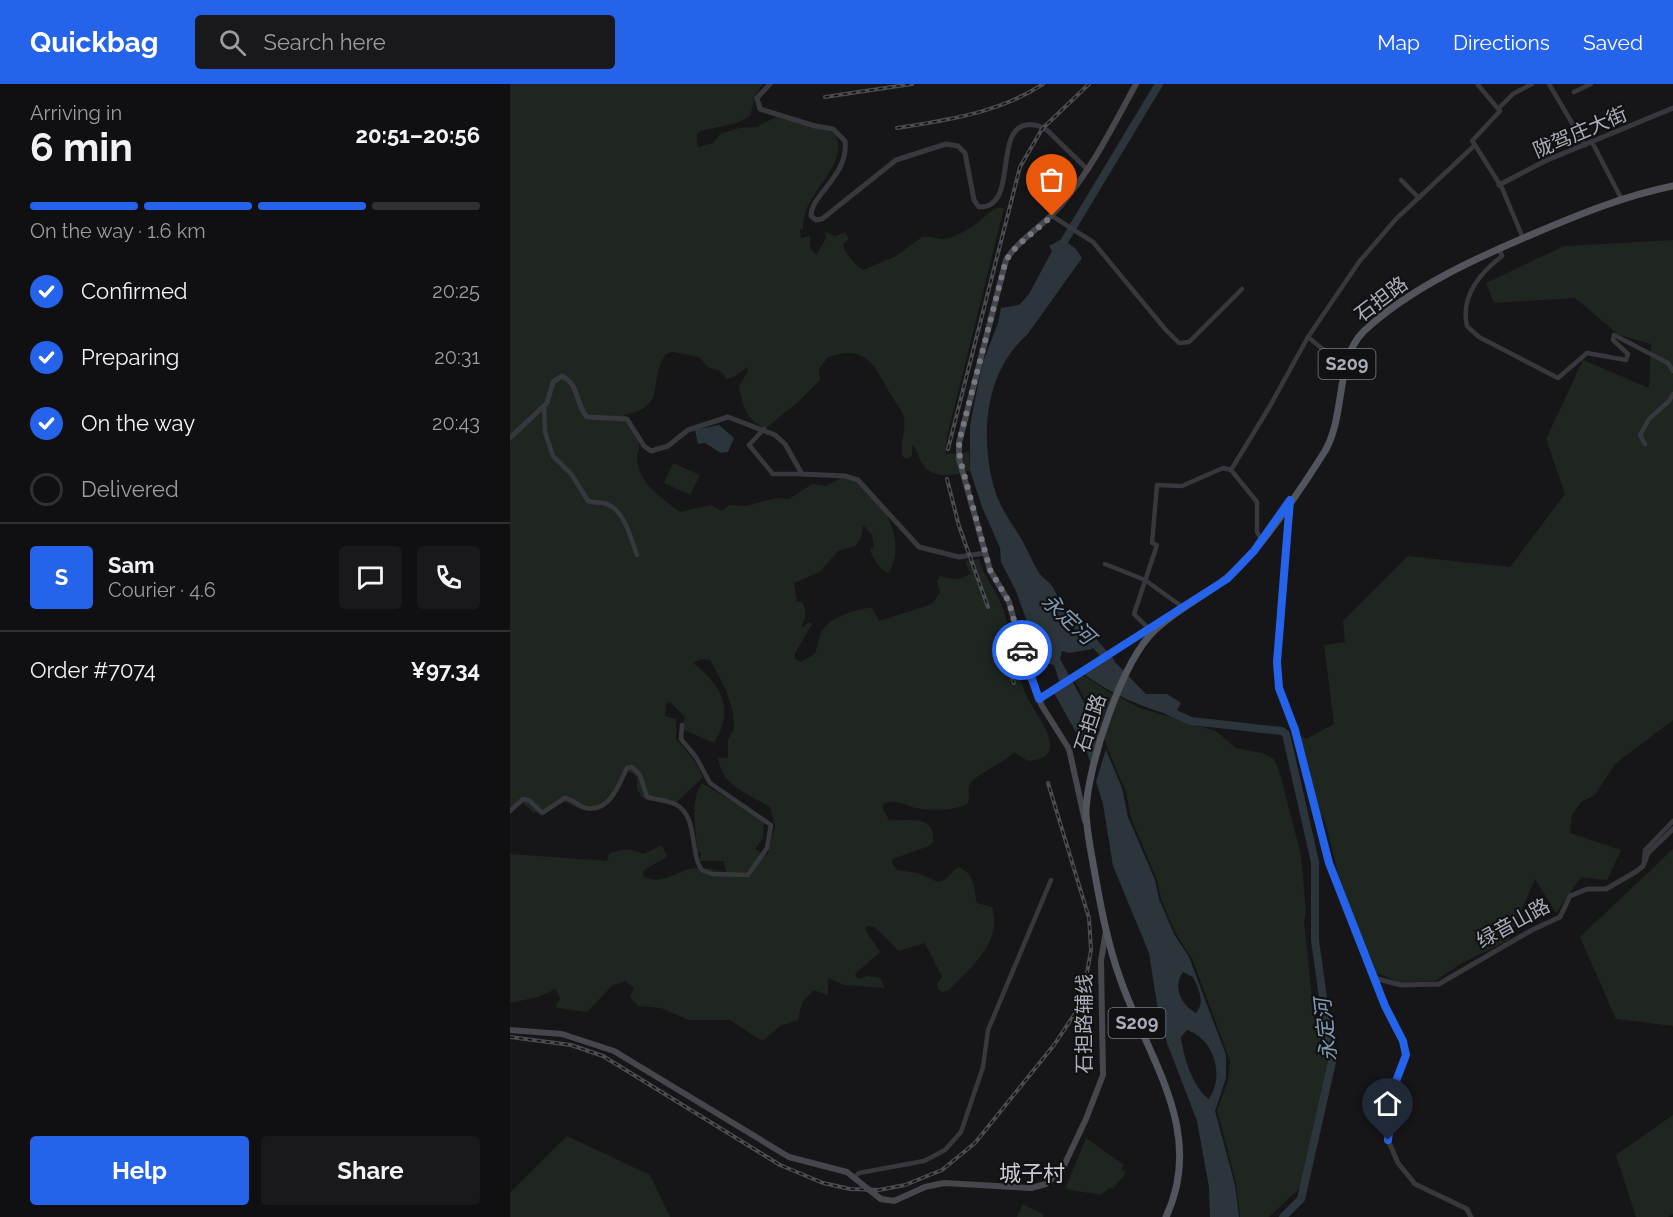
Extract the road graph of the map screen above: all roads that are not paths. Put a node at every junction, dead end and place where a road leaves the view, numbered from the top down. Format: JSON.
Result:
{"nodes":[{"id":1,"x":770,"y":84,"type":"edge"},
{"id":2,"x":1136,"y":84,"type":"edge"},
{"id":3,"x":1532,"y":84,"type":"edge"},
{"id":4,"x":1549,"y":84,"type":"edge"},
{"id":5,"x":1591,"y":84,"type":"edge"},
{"id":6,"x":1478,"y":85,"type":"edge"},
{"id":7,"x":1574,"y":92,"type":"dead end"},
{"id":8,"x":1499,"y":108,"type":"junction"},
{"id":9,"x":1673,"y":108,"type":"edge"},
{"id":10,"x":1592,"y":142,"type":"junction"},
{"id":11,"x":1475,"y":145,"type":"junction"},
{"id":12,"x":1585,"y":145,"type":"junction"},
{"id":13,"x":1088,"y":170,"type":"junction"},
{"id":14,"x":1401,"y":180,"type":"dead end"},
{"id":15,"x":1499,"y":185,"type":"junction"},
{"id":16,"x":1673,"y":186,"type":"edge"},
{"id":17,"x":1419,"y":198,"type":"junction"},
{"id":18,"x":1621,"y":198,"type":"junction"},
{"id":19,"x":1055,"y":218,"type":"junction"},
{"id":20,"x":1523,"y":238,"type":"junction"},
{"id":21,"x":1499,"y":249,"type":"junction"},
{"id":22,"x":1242,"y":289,"type":"dead end"},
{"id":23,"x":1308,"y":337,"type":"junction"},
{"id":24,"x":1346,"y":368,"type":"junction"},
{"id":25,"x":1673,"y":371,"type":"edge"},
{"id":26,"x":1673,"y":394,"type":"edge"},
{"id":27,"x":544,"y":406,"type":"junction"},
{"id":28,"x":764,"y":429,"type":"junction"},
{"id":29,"x":510,"y":438,"type":"edge"},
{"id":30,"x":1645,"y":444,"type":"dead end"},
{"id":31,"x":1231,"y":470,"type":"junction"},
{"id":32,"x":802,"y":474,"type":"junction"},
{"id":33,"x":1290,"y":500,"type":"junction"},
{"id":34,"x":1262,"y":541,"type":"junction"},
{"id":35,"x":985,"y":553,"type":"junction"},
{"id":36,"x":637,"y":555,"type":"dead end"},
{"id":37,"x":1105,"y":564,"type":"dead end"},
{"id":38,"x":1145,"y":580,"type":"junction"},
{"id":39,"x":1184,"y":608,"type":"junction"},
{"id":40,"x":1169,"y":618,"type":"junction"},
{"id":41,"x":1149,"y":628,"type":"junction"},
{"id":42,"x":1039,"y":699,"type":"junction"},
{"id":43,"x":682,"y":725,"type":"dead end"},
{"id":44,"x":510,"y":811,"type":"edge"},
{"id":45,"x":1673,"y":821,"type":"edge"},
{"id":46,"x":1087,"y":825,"type":"junction"},
{"id":47,"x":1673,"y":829,"type":"edge"},
{"id":48,"x":1644,"y":860,"type":"junction"},
{"id":49,"x":1051,"y":880,"type":"dead end"},
{"id":50,"x":1106,"y":931,"type":"junction"},
{"id":51,"x":1374,"y":978,"type":"junction"},
{"id":52,"x":510,"y":1030,"type":"edge"},
{"id":53,"x":854,"y":1177,"type":"junction"},
{"id":54,"x":1166,"y":1217,"type":"edge"},
{"id":55,"x":1471,"y":1217,"type":"edge"}],
"edges":[{"from":1,"to":13,"type":"street"},
{"from":2,"to":13,"type":"main road"},
{"from":3,"to":8,"type":"street"},
{"from":4,"to":12,"type":"street"},
{"from":5,"to":7,"type":"street"},
{"from":6,"to":8,"type":"street"},
{"from":8,"to":11,"type":"street"},
{"from":9,"to":10,"type":"street","name":"陇驾庄大街"},
{"from":10,"to":12,"type":"street","name":"陇驾庄大街"},
{"from":10,"to":18,"type":"street"},
{"from":11,"to":15,"type":"street"},
{"from":11,"to":17,"type":"street"},
{"from":12,"to":15,"type":"street","name":"陇驾庄大街"},
{"from":13,"to":19,"type":"main road"},
{"from":14,"to":17,"type":"street"},
{"from":15,"to":20,"type":"street"},
{"from":16,"to":18,"type":"main road","name":"石担路","number":"S209"},
{"from":17,"to":23,"type":"street"},
{"from":18,"to":20,"type":"main road","name":"石担路","number":"S209"},
{"from":19,"to":22,"type":"street"},
{"from":19,"to":35,"type":"main road"},
{"from":20,"to":21,"type":"main road","name":"石担路","number":"S209"},
{"from":21,"to":24,"type":"main road","name":"石担路","number":"S209"},
{"from":21,"to":25,"type":"street"},
{"from":23,"to":24,"type":"street"},
{"from":23,"to":31,"type":"street"},
{"from":24,"to":33,"type":"main road","name":"石担路","number":"S209"},
{"from":26,"to":30,"type":"street"},
{"from":27,"to":28,"type":"street"},
{"from":27,"to":29,"type":"street"},
{"from":27,"to":36,"type":"street"},
{"from":28,"to":32,"type":"street"},
{"from":28,"to":32,"type":"street"},
{"from":31,"to":34,"type":"street"},
{"from":31,"to":38,"type":"street"},
{"from":32,"to":35,"type":"street"},
{"from":33,"to":34,"type":"main road","name":"石担路","number":"S209"},
{"from":33,"to":51,"type":"street"},
{"from":34,"to":39,"type":"main road","name":"石担路","number":"S209"},
{"from":35,"to":42,"type":"main road"},
{"from":37,"to":38,"type":"street"},
{"from":38,"to":39,"type":"street"},
{"from":38,"to":41,"type":"street"},
{"from":39,"to":40,"type":"main road","name":"石担路","number":"S209"},
{"from":40,"to":41,"type":"street"},
{"from":40,"to":46,"type":"main road","name":"石担路","number":"S209"},
{"from":41,"to":42,"type":"street"},
{"from":42,"to":46,"type":"main road"},
{"from":43,"to":44,"type":"street"},
{"from":45,"to":48,"type":"street"},
{"from":46,"to":50,"type":"main road","name":"石担路","number":"S209"},
{"from":47,"to":48,"type":"street","name":"绿音山路"},
{"from":48,"to":51,"type":"street","name":"绿音山路"},
{"from":49,"to":53,"type":"street"},
{"from":50,"to":53,"type":"main road","name":"石担路辅线","bridge":true},
{"from":50,"to":54,"type":"main road","name":"石担路","number":"S209"},
{"from":51,"to":55,"type":"street"},
{"from":52,"to":53,"type":"main road"}]}
